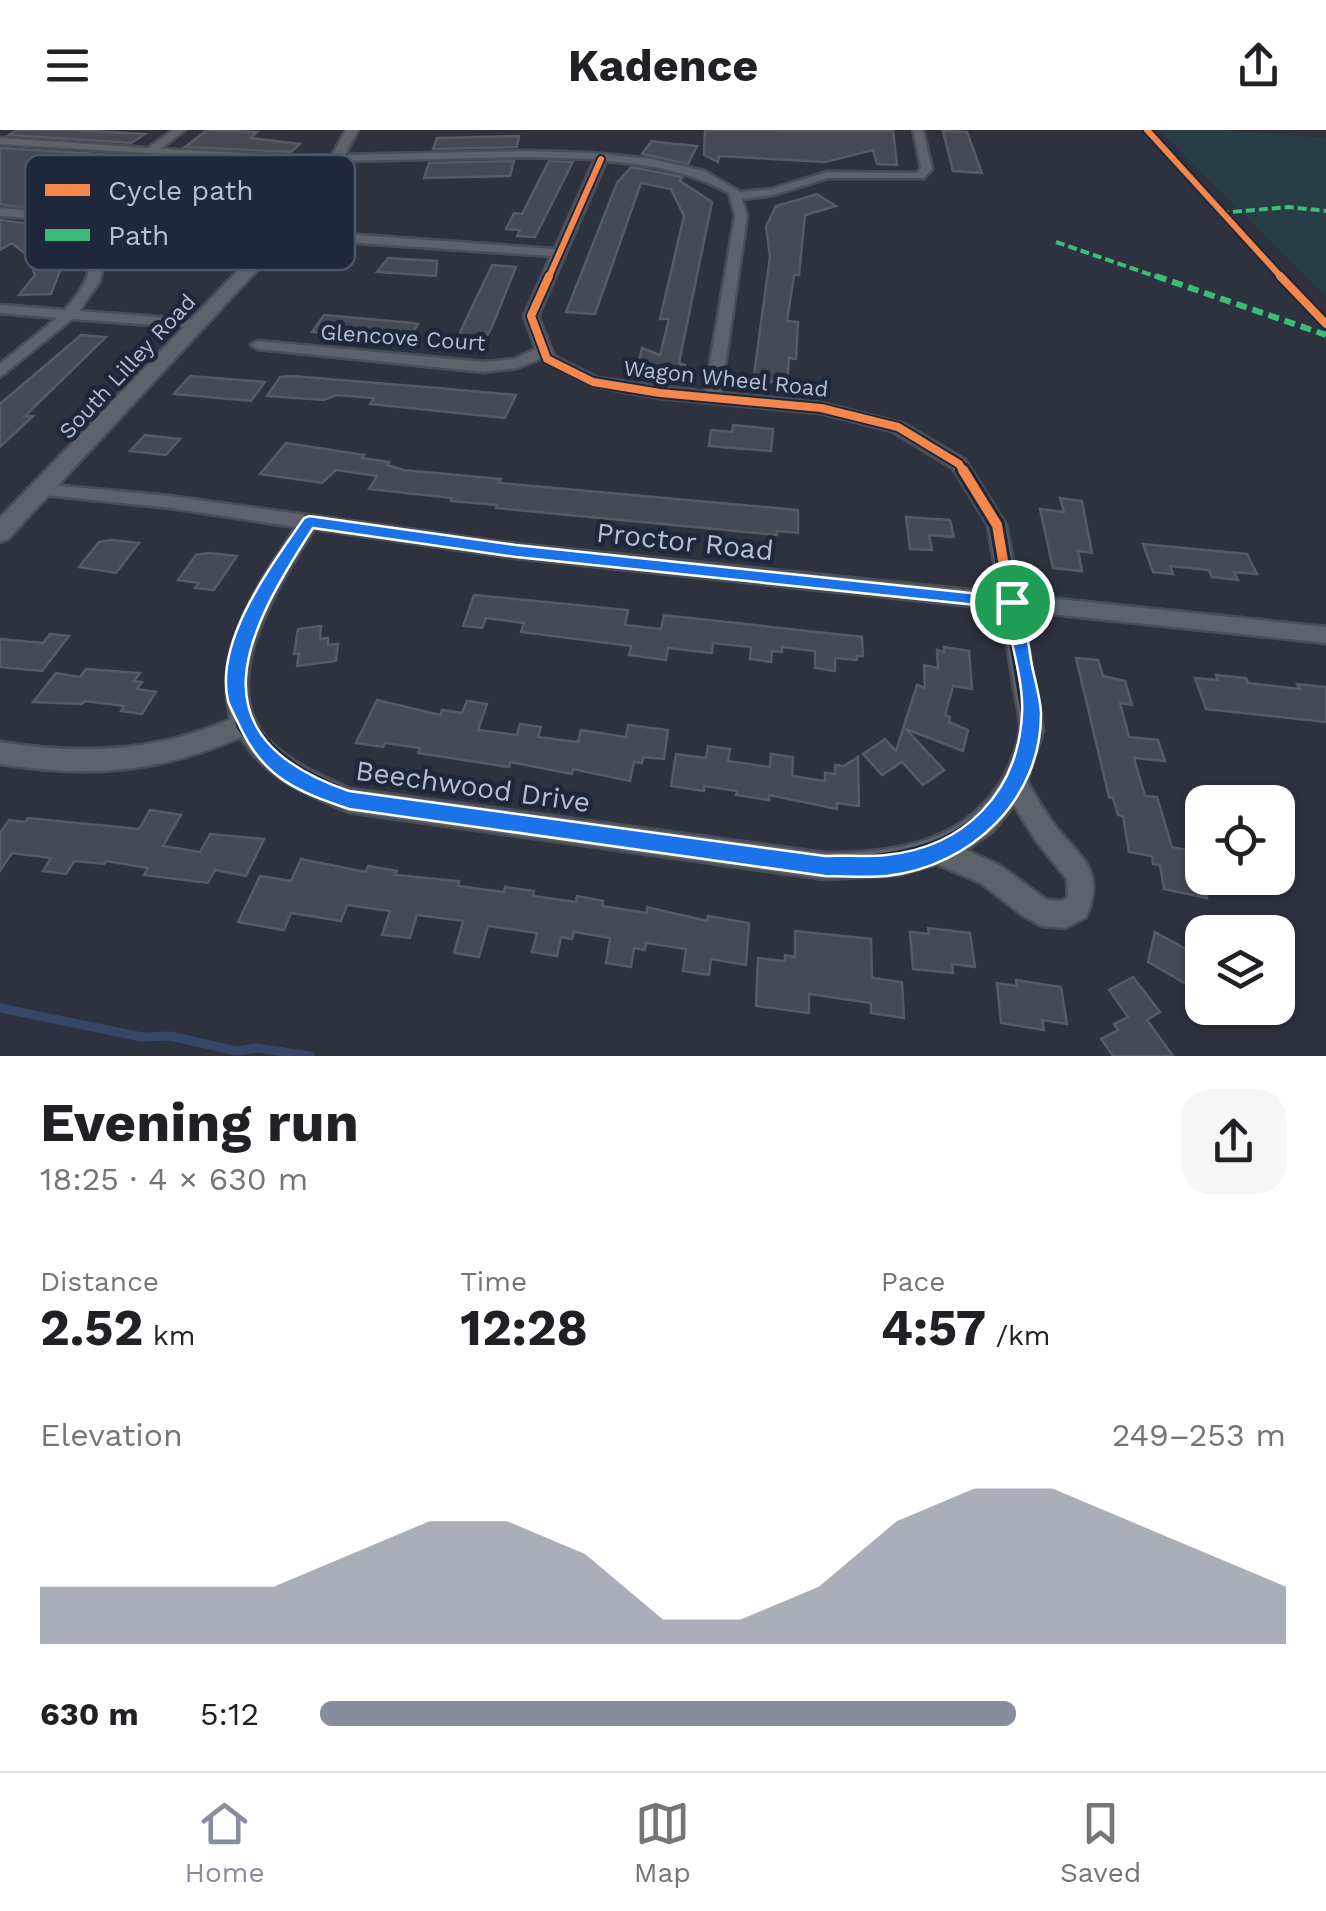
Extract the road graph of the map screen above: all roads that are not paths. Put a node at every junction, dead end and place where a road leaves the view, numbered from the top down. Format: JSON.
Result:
{"nodes":[{"id":1,"x":180,"y":130,"type":"edge"},
{"id":2,"x":352,"y":130,"type":"edge"},
{"id":3,"x":918,"y":130,"type":"edge"},
{"id":4,"x":0,"y":141,"type":"edge"},
{"id":5,"x":151,"y":151,"type":"junction"},
{"id":6,"x":244,"y":155,"type":"edge"},
{"id":7,"x":340,"y":155,"type":"edge"},
{"id":8,"x":355,"y":159,"type":"edge"},
{"id":9,"x":601,"y":159,"type":"junction"},
{"id":10,"x":826,"y":175,"type":"junction"},
{"id":11,"x":782,"y":188,"type":"junction"},
{"id":12,"x":737,"y":196,"type":"junction"},
{"id":13,"x":0,"y":212,"type":"edge"},
{"id":14,"x":25,"y":215,"type":"edge"},
{"id":15,"x":355,"y":239,"type":"edge"},
{"id":16,"x":558,"y":253,"type":"junction"},
{"id":17,"x":97,"y":270,"type":"edge"},
{"id":18,"x":247,"y":270,"type":"edge"},
{"id":19,"x":0,"y":310,"type":"edge"},
{"id":20,"x":66,"y":314,"type":"junction"},
{"id":21,"x":196,"y":324,"type":"junction"},
{"id":22,"x":258,"y":344,"type":"dead end"},
{"id":23,"x":544,"y":352,"type":"junction"},
{"id":24,"x":0,"y":372,"type":"edge"},
{"id":25,"x":712,"y":398,"type":"junction"},
{"id":26,"x":40,"y":490,"type":"junction"},
{"id":27,"x":309,"y":522,"type":"junction"},
{"id":28,"x":0,"y":533,"type":"edge"},
{"id":29,"x":1012,"y":602,"type":"junction"},
{"id":30,"x":1326,"y":635,"type":"edge"},
{"id":31,"x":245,"y":724,"type":"junction"},
{"id":32,"x":0,"y":753,"type":"edge"},
{"id":33,"x":1016,"y":783,"type":"junction"},
{"id":34,"x":938,"y":852,"type":"junction"}],
"edges":[{"from":1,"to":5,"type":"street"},
{"from":2,"to":7,"type":"street","name":"South Lilley Road"},
{"from":3,"to":10,"type":"street"},
{"from":4,"to":5,"type":"street"},
{"from":5,"to":6,"type":"street"},
{"from":8,"to":9,"type":"street"},
{"from":9,"to":12,"type":"street"},
{"from":9,"to":16,"type":"street"},
{"from":10,"to":11,"type":"street"},
{"from":10,"to":11,"type":"street"},
{"from":11,"to":12,"type":"street"},
{"from":12,"to":25,"type":"street"},
{"from":13,"to":14,"type":"street"},
{"from":15,"to":16,"type":"street"},
{"from":16,"to":23,"type":"street"},
{"from":17,"to":20,"type":"street"},
{"from":18,"to":21,"type":"street","name":"South Lilley Road"},
{"from":19,"to":20,"type":"street"},
{"from":20,"to":21,"type":"street"},
{"from":20,"to":24,"type":"street"},
{"from":21,"to":26,"type":"street","name":"South Lilley Road"},
{"from":22,"to":23,"type":"street","name":"Glencove Court"},
{"from":23,"to":25,"type":"street","name":"Wagon Wheel Road"},
{"from":25,"to":29,"type":"street","name":"Wagon Wheel Road"},
{"from":26,"to":27,"type":"street","name":"Proctor Road"},
{"from":26,"to":28,"type":"street","name":"South Lilley Road"},
{"from":27,"to":29,"type":"street","name":"Proctor Road"},
{"from":27,"to":31,"type":"street","name":"Beechwood Drive"},
{"from":29,"to":30,"type":"street","name":"Proctor Road"},
{"from":29,"to":33,"type":"street","name":"Beechwood Drive"},
{"from":31,"to":32,"type":"street"},
{"from":31,"to":34,"type":"street","name":"Beechwood Drive"},
{"from":33,"to":34,"type":"street","name":"Beechwood Drive"},
{"from":33,"to":34,"type":"street"}]}
